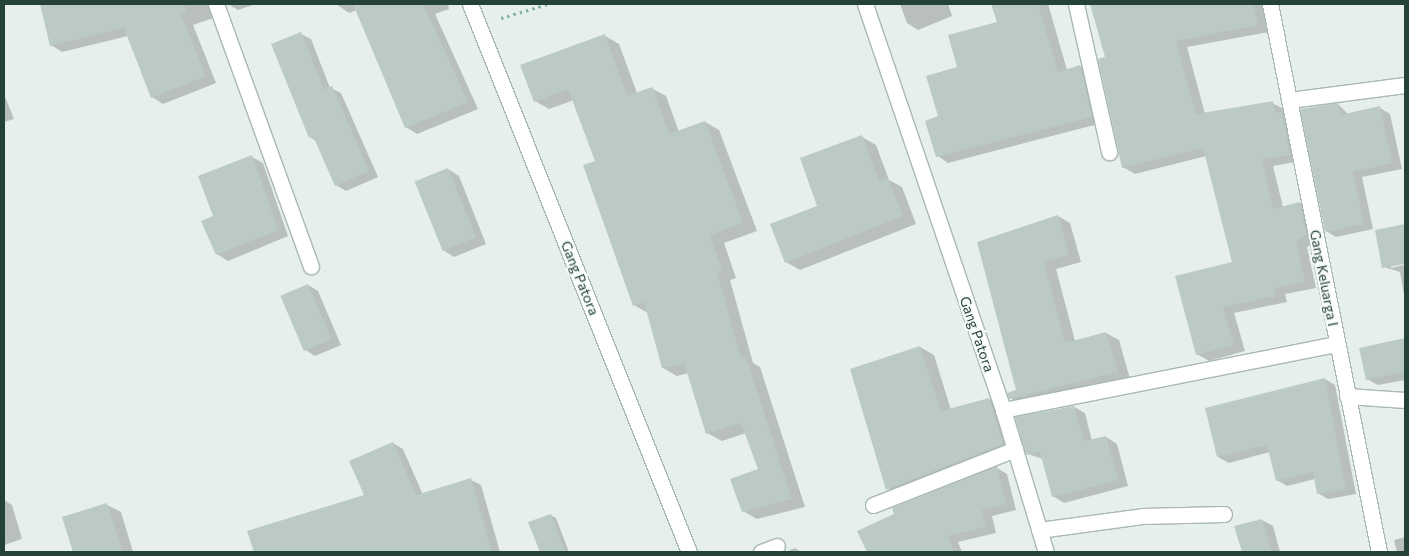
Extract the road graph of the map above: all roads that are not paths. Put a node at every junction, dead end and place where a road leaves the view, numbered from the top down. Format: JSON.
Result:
{"nodes":[{"id":1,"x":216,"y":4,"type":"edge"},
{"id":2,"x":470,"y":4,"type":"edge"},
{"id":3,"x":865,"y":4,"type":"edge"},
{"id":4,"x":1076,"y":4,"type":"edge"},
{"id":5,"x":1270,"y":4,"type":"edge"},
{"id":6,"x":1405,"y":85,"type":"edge"},
{"id":7,"x":1289,"y":100,"type":"junction"},
{"id":8,"x":1109,"y":152,"type":"dead end"},
{"id":9,"x":311,"y":266,"type":"dead end"},
{"id":10,"x":1337,"y":344,"type":"junction"},
{"id":11,"x":1348,"y":396,"type":"junction"},
{"id":12,"x":1405,"y":400,"type":"edge"},
{"id":13,"x":1003,"y":410,"type":"junction"},
{"id":14,"x":1015,"y":449,"type":"junction"},
{"id":15,"x":873,"y":505,"type":"dead end"},
{"id":16,"x":1224,"y":514,"type":"dead end"},
{"id":17,"x":1039,"y":530,"type":"junction"},
{"id":18,"x":777,"y":546,"type":"dead end"},
{"id":19,"x":689,"y":552,"type":"edge"},
{"id":20,"x":761,"y":552,"type":"edge"},
{"id":21,"x":1046,"y":552,"type":"edge"},
{"id":22,"x":1379,"y":552,"type":"edge"}],
"edges":[{"from":1,"to":9,"type":"street"},
{"from":2,"to":19,"type":"street","name":"Gang Patora"},
{"from":3,"to":13,"type":"street","name":"Gang Patora"},
{"from":4,"to":8,"type":"street"},
{"from":5,"to":7,"type":"street","name":"Gang Keluarga I"},
{"from":6,"to":7,"type":"street"},
{"from":7,"to":10,"type":"street","name":"Gang Keluarga I"},
{"from":10,"to":11,"type":"street","name":"Gang Keluarga I"},
{"from":10,"to":13,"type":"street"},
{"from":11,"to":12,"type":"street"},
{"from":11,"to":22,"type":"street","name":"Gang Keluarga I"},
{"from":13,"to":14,"type":"street","name":"Gang Patora"},
{"from":14,"to":15,"type":"street"},
{"from":14,"to":17,"type":"street","name":"Gang Patora"},
{"from":16,"to":17,"type":"street"},
{"from":17,"to":21,"type":"street","name":"Gang Patora"},
{"from":18,"to":20,"type":"street"}]}
